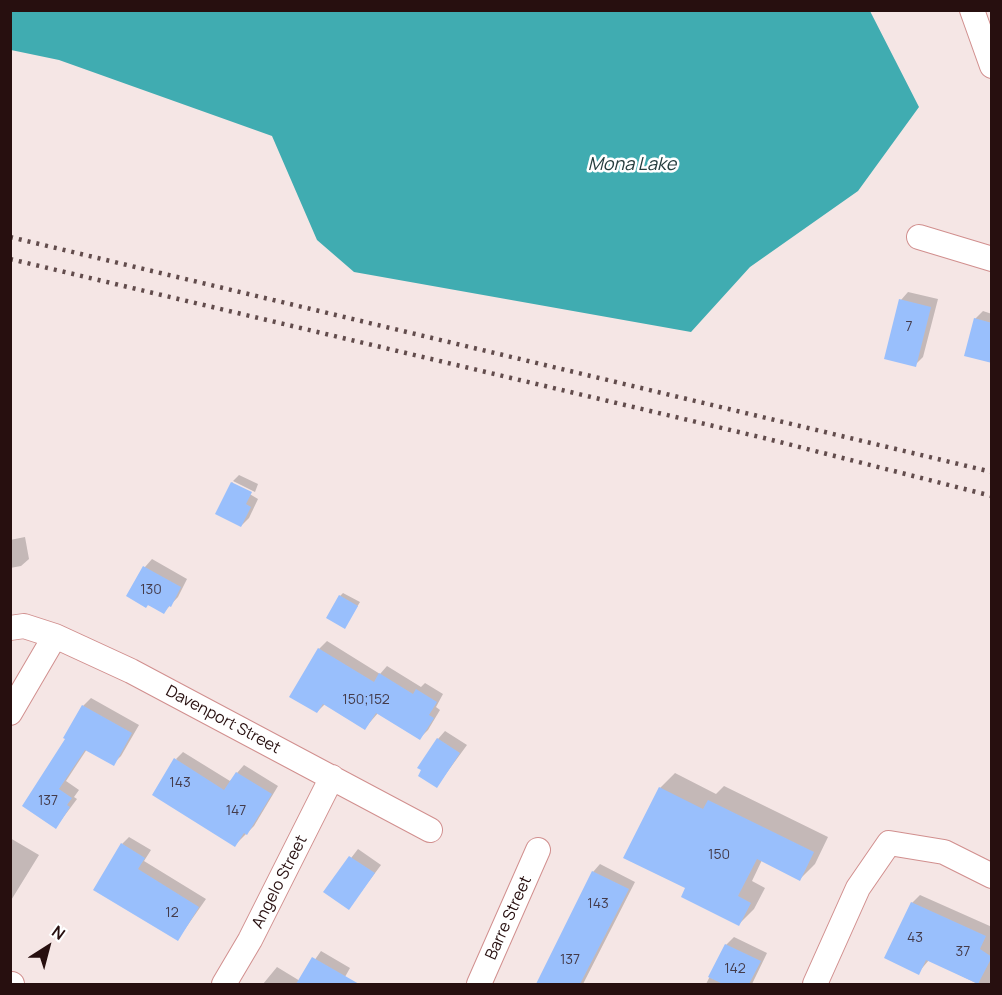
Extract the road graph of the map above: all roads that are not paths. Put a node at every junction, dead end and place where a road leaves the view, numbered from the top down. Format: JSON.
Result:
{"nodes":[{"id":1,"x":972,"y":10,"type":"edge"},
{"id":2,"x":992,"y":66,"type":"edge"},
{"id":3,"x":919,"y":237,"type":"dead end"},
{"id":4,"x":992,"y":259,"type":"edge"},
{"id":5,"x":10,"y":628,"type":"edge"},
{"id":6,"x":55,"y":636,"type":"junction"},
{"id":7,"x":10,"y":713,"type":"edge"},
{"id":8,"x":332,"y":777,"type":"junction"},
{"id":9,"x":430,"y":830,"type":"dead end"},
{"id":10,"x":538,"y":850,"type":"dead end"},
{"id":11,"x":992,"y":876,"type":"edge"},
{"id":12,"x":224,"y":984,"type":"edge"},
{"id":13,"x":479,"y":984,"type":"edge"},
{"id":14,"x":815,"y":984,"type":"edge"}],
"edges":[{"from":1,"to":2,"type":"street"},
{"from":3,"to":4,"type":"street"},
{"from":5,"to":6,"type":"street","name":"Davenport Street"},
{"from":6,"to":7,"type":"street"},
{"from":6,"to":8,"type":"street","name":"Davenport Street"},
{"from":8,"to":9,"type":"street","name":"Davenport Street"},
{"from":8,"to":12,"type":"street","name":"Angelo Street"},
{"from":10,"to":13,"type":"street","name":"Barre Street"},
{"from":11,"to":14,"type":"street"}]}
